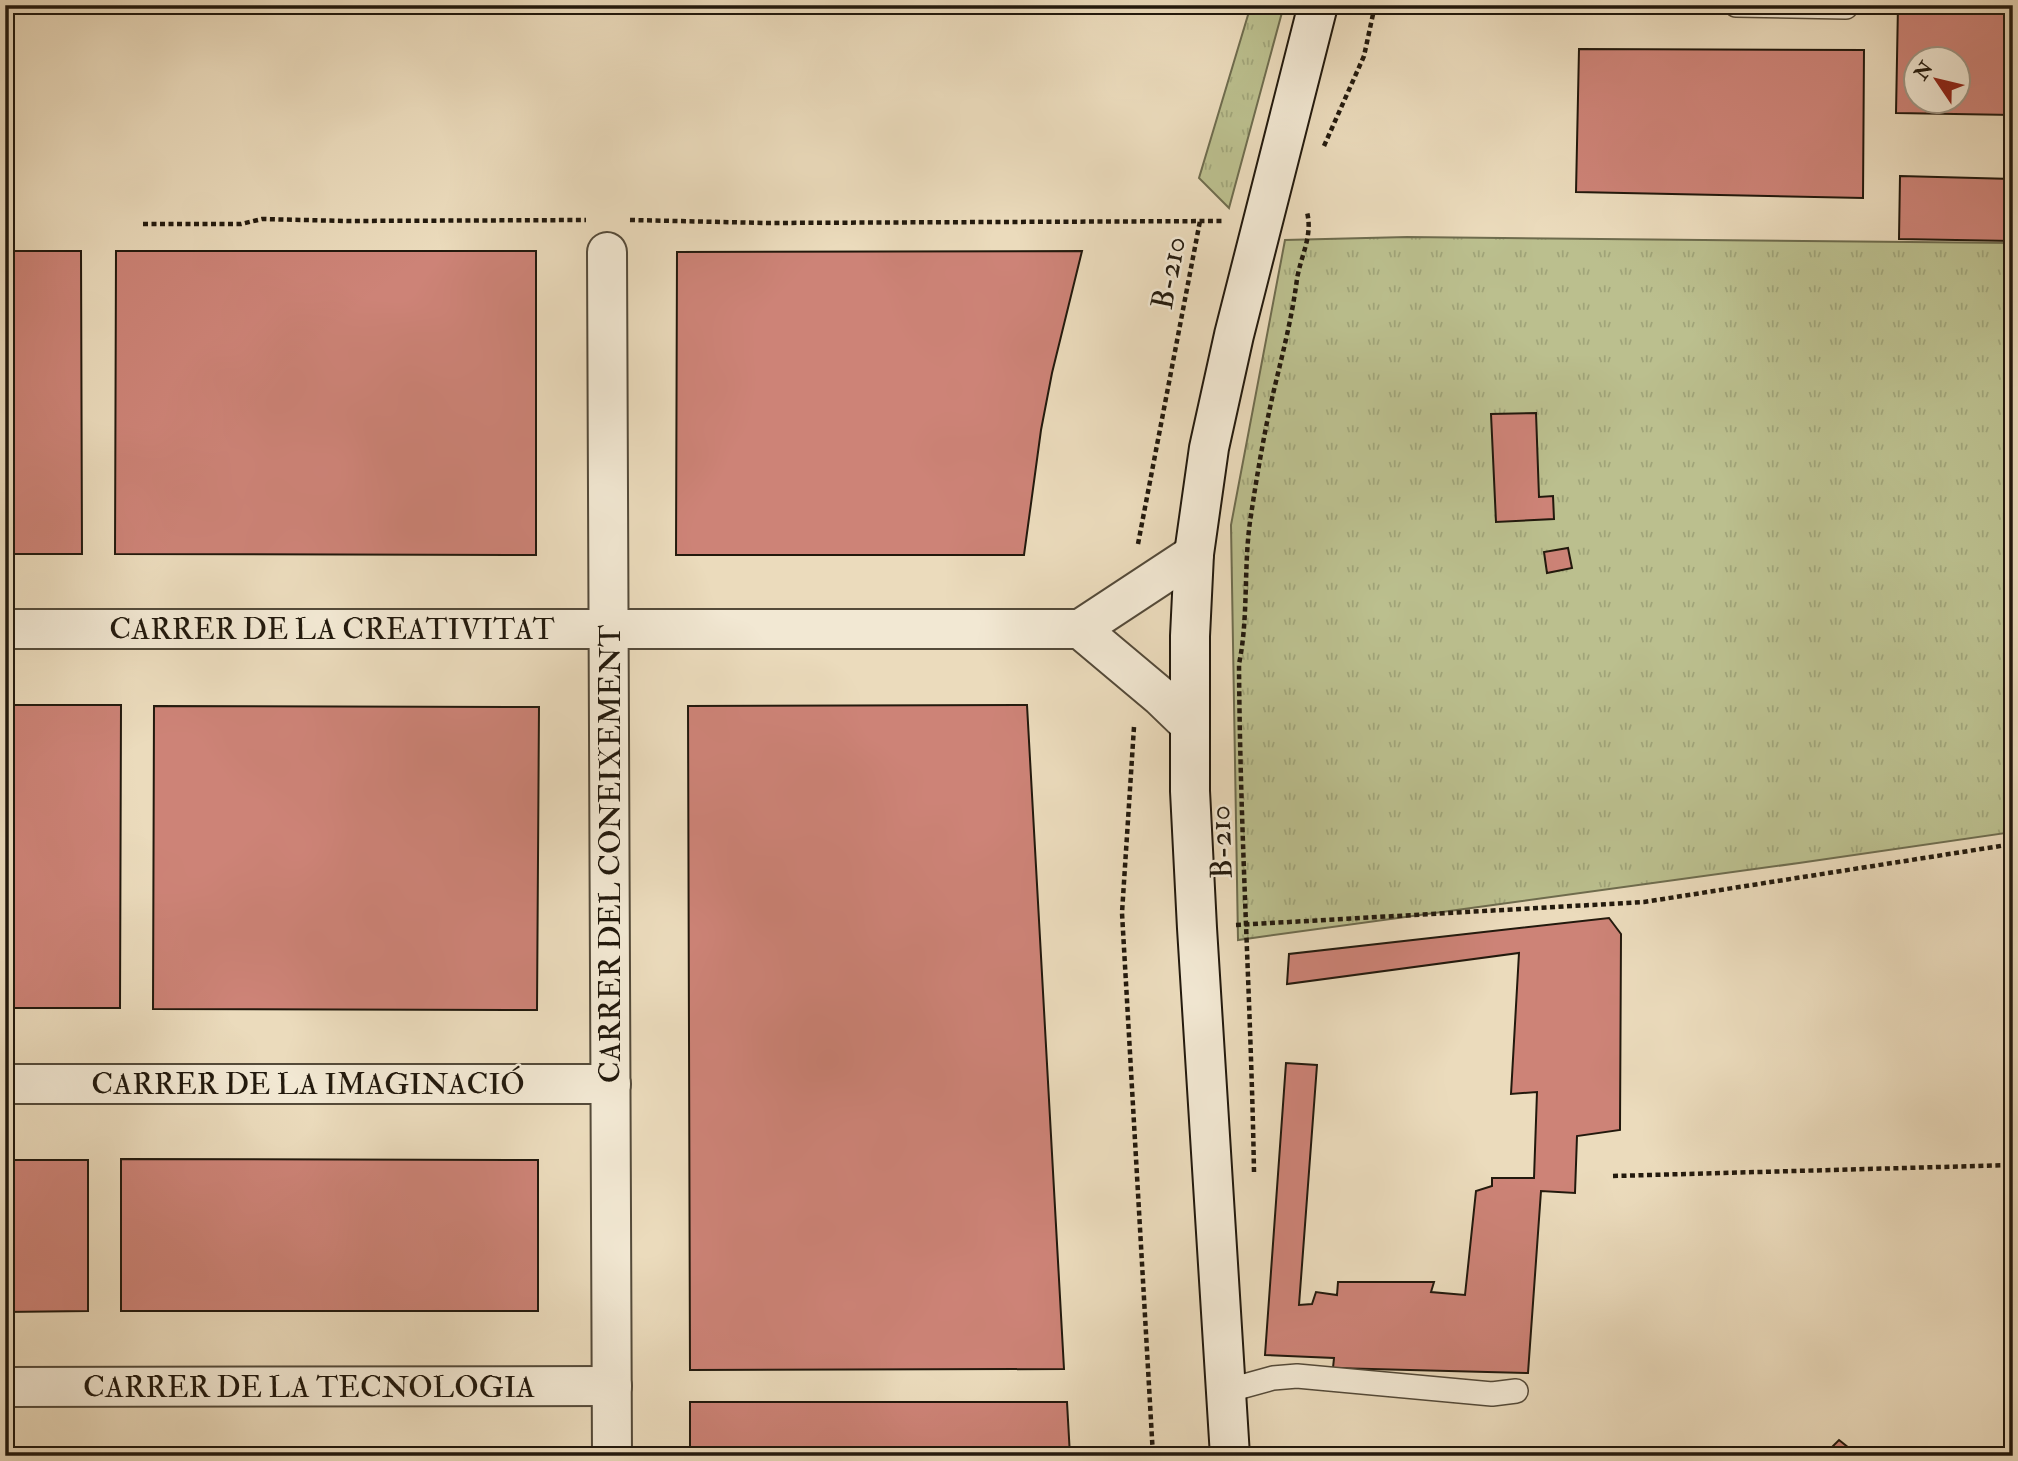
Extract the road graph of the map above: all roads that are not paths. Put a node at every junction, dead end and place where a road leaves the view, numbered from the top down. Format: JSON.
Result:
{"nodes":[{"id":1,"x":1318,"y":5,"type":"edge"},
{"id":2,"x":1735,"y":5,"type":"edge"},
{"id":3,"x":1846,"y":7,"type":"dead end"},
{"id":4,"x":609,"y":231,"type":"road end"},
{"id":5,"x":1194,"y":554,"type":"junction"},
{"id":6,"x":5,"y":629,"type":"edge"},
{"id":7,"x":609,"y":629,"type":"junction"},
{"id":8,"x":1080,"y":629,"type":"junction"},
{"id":9,"x":1189,"y":725,"type":"junction"},
{"id":10,"x":5,"y":1084,"type":"edge"},
{"id":11,"x":611,"y":1084,"type":"junction"},
{"id":12,"x":612,"y":1386,"type":"junction"},
{"id":13,"x":5,"y":1387,"type":"edge"},
{"id":14,"x":1226,"y":1391,"type":"junction"},
{"id":15,"x":1516,"y":1391,"type":"dead end"},
{"id":16,"x":612,"y":1456,"type":"edge"},
{"id":17,"x":1230,"y":1456,"type":"edge"}],
"edges":[{"from":1,"to":5,"type":"street","number":"B-210"},
{"from":2,"to":3,"type":"lane"},
{"from":4,"to":7,"type":"street","name":"CARRER DEL CONEIXEMENT"},
{"from":5,"to":8,"type":"street"},
{"from":5,"to":9,"type":"street","number":"B-210"},
{"from":6,"to":7,"type":"street","name":"CARRER DE LA CREATIVITAT"},
{"from":7,"to":8,"type":"street","name":"CARRER DE LA CREATIVITAT"},
{"from":7,"to":11,"type":"street","name":"CARRER DEL CONEIXEMENT"},
{"from":8,"to":9,"type":"street"},
{"from":9,"to":14,"type":"street","number":"B-210"},
{"from":10,"to":11,"type":"street","name":"CARRER DE LA IMAGINACIÓ"},
{"from":11,"to":12,"type":"street","name":"CARRER DEL CONEIXEMENT"},
{"from":12,"to":13,"type":"street","name":"CARRER DE LA TECNOLOGIA"},
{"from":12,"to":16,"type":"street","name":"CARRER DEL CONEIXEMENT"},
{"from":14,"to":15,"type":"lane"},
{"from":14,"to":17,"type":"street","number":"B-210"}]}
